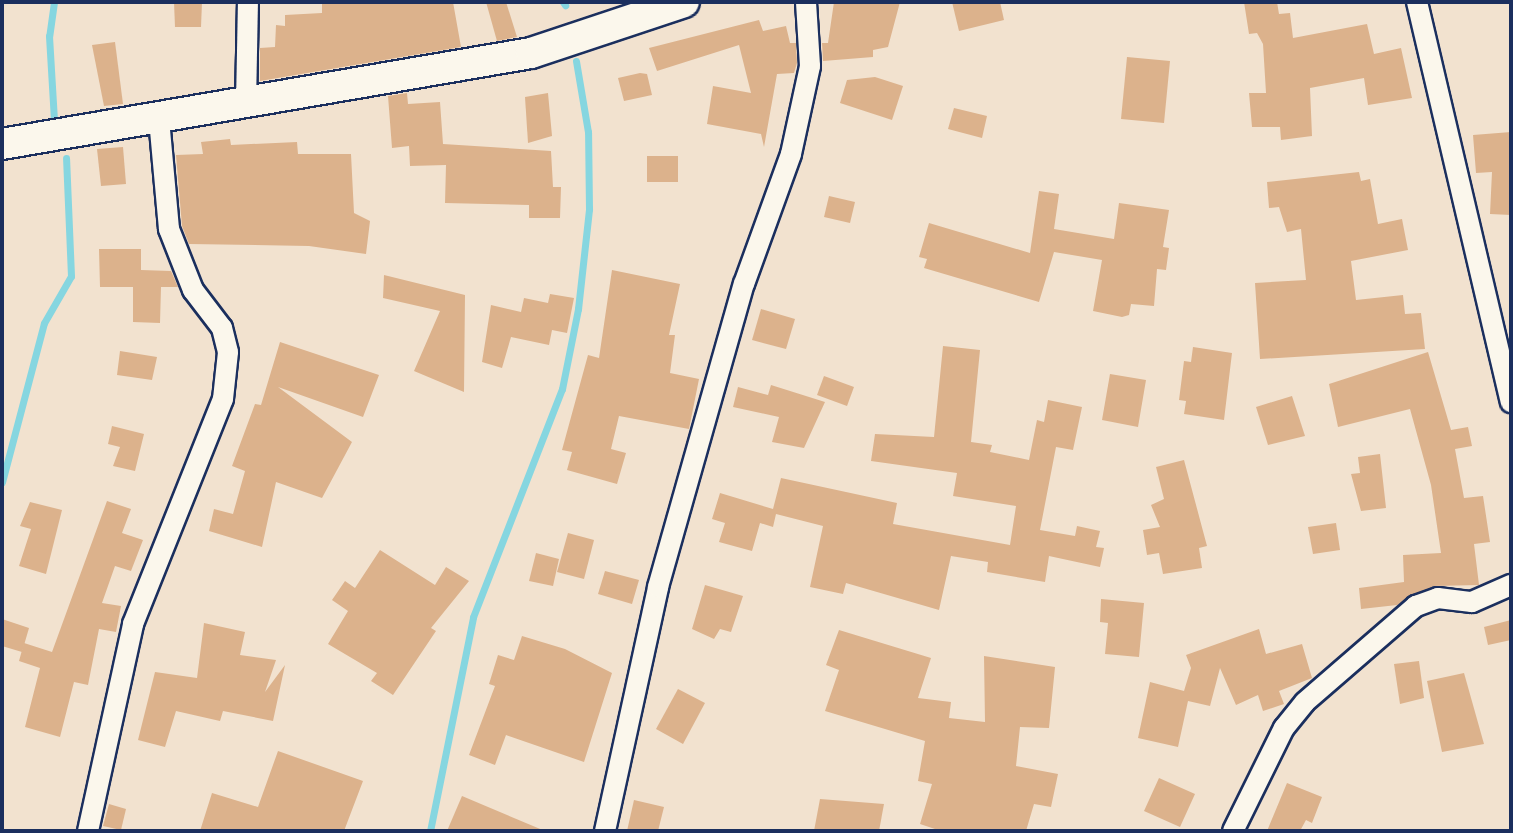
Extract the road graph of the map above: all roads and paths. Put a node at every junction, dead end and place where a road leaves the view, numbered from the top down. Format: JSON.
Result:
{"nodes":[{"id":1,"x":248,"y":2,"type":"edge"},
{"id":2,"x":684,"y":2,"type":"edge"},
{"id":3,"x":806,"y":2,"type":"edge"},
{"id":4,"x":1417,"y":2,"type":"edge"},
{"id":5,"x":246,"y":104,"type":"junction"},
{"id":6,"x":159,"y":119,"type":"junction"},
{"id":7,"x":2,"y":144,"type":"edge"},
{"id":8,"x":1511,"y":402,"type":"edge"},
{"id":9,"x":1511,"y":585,"type":"edge"},
{"id":10,"x":88,"y":831,"type":"edge"},
{"id":11,"x":605,"y":831,"type":"edge"},
{"id":12,"x":1233,"y":831,"type":"edge"}],
"edges":[{"from":1,"to":5,"type":"street"},
{"from":2,"to":5,"type":"street"},
{"from":3,"to":11,"type":"street"},
{"from":4,"to":8,"type":"street"},
{"from":5,"to":6,"type":"street"},
{"from":6,"to":7,"type":"street"},
{"from":6,"to":10,"type":"street"},
{"from":9,"to":12,"type":"street"}]}
